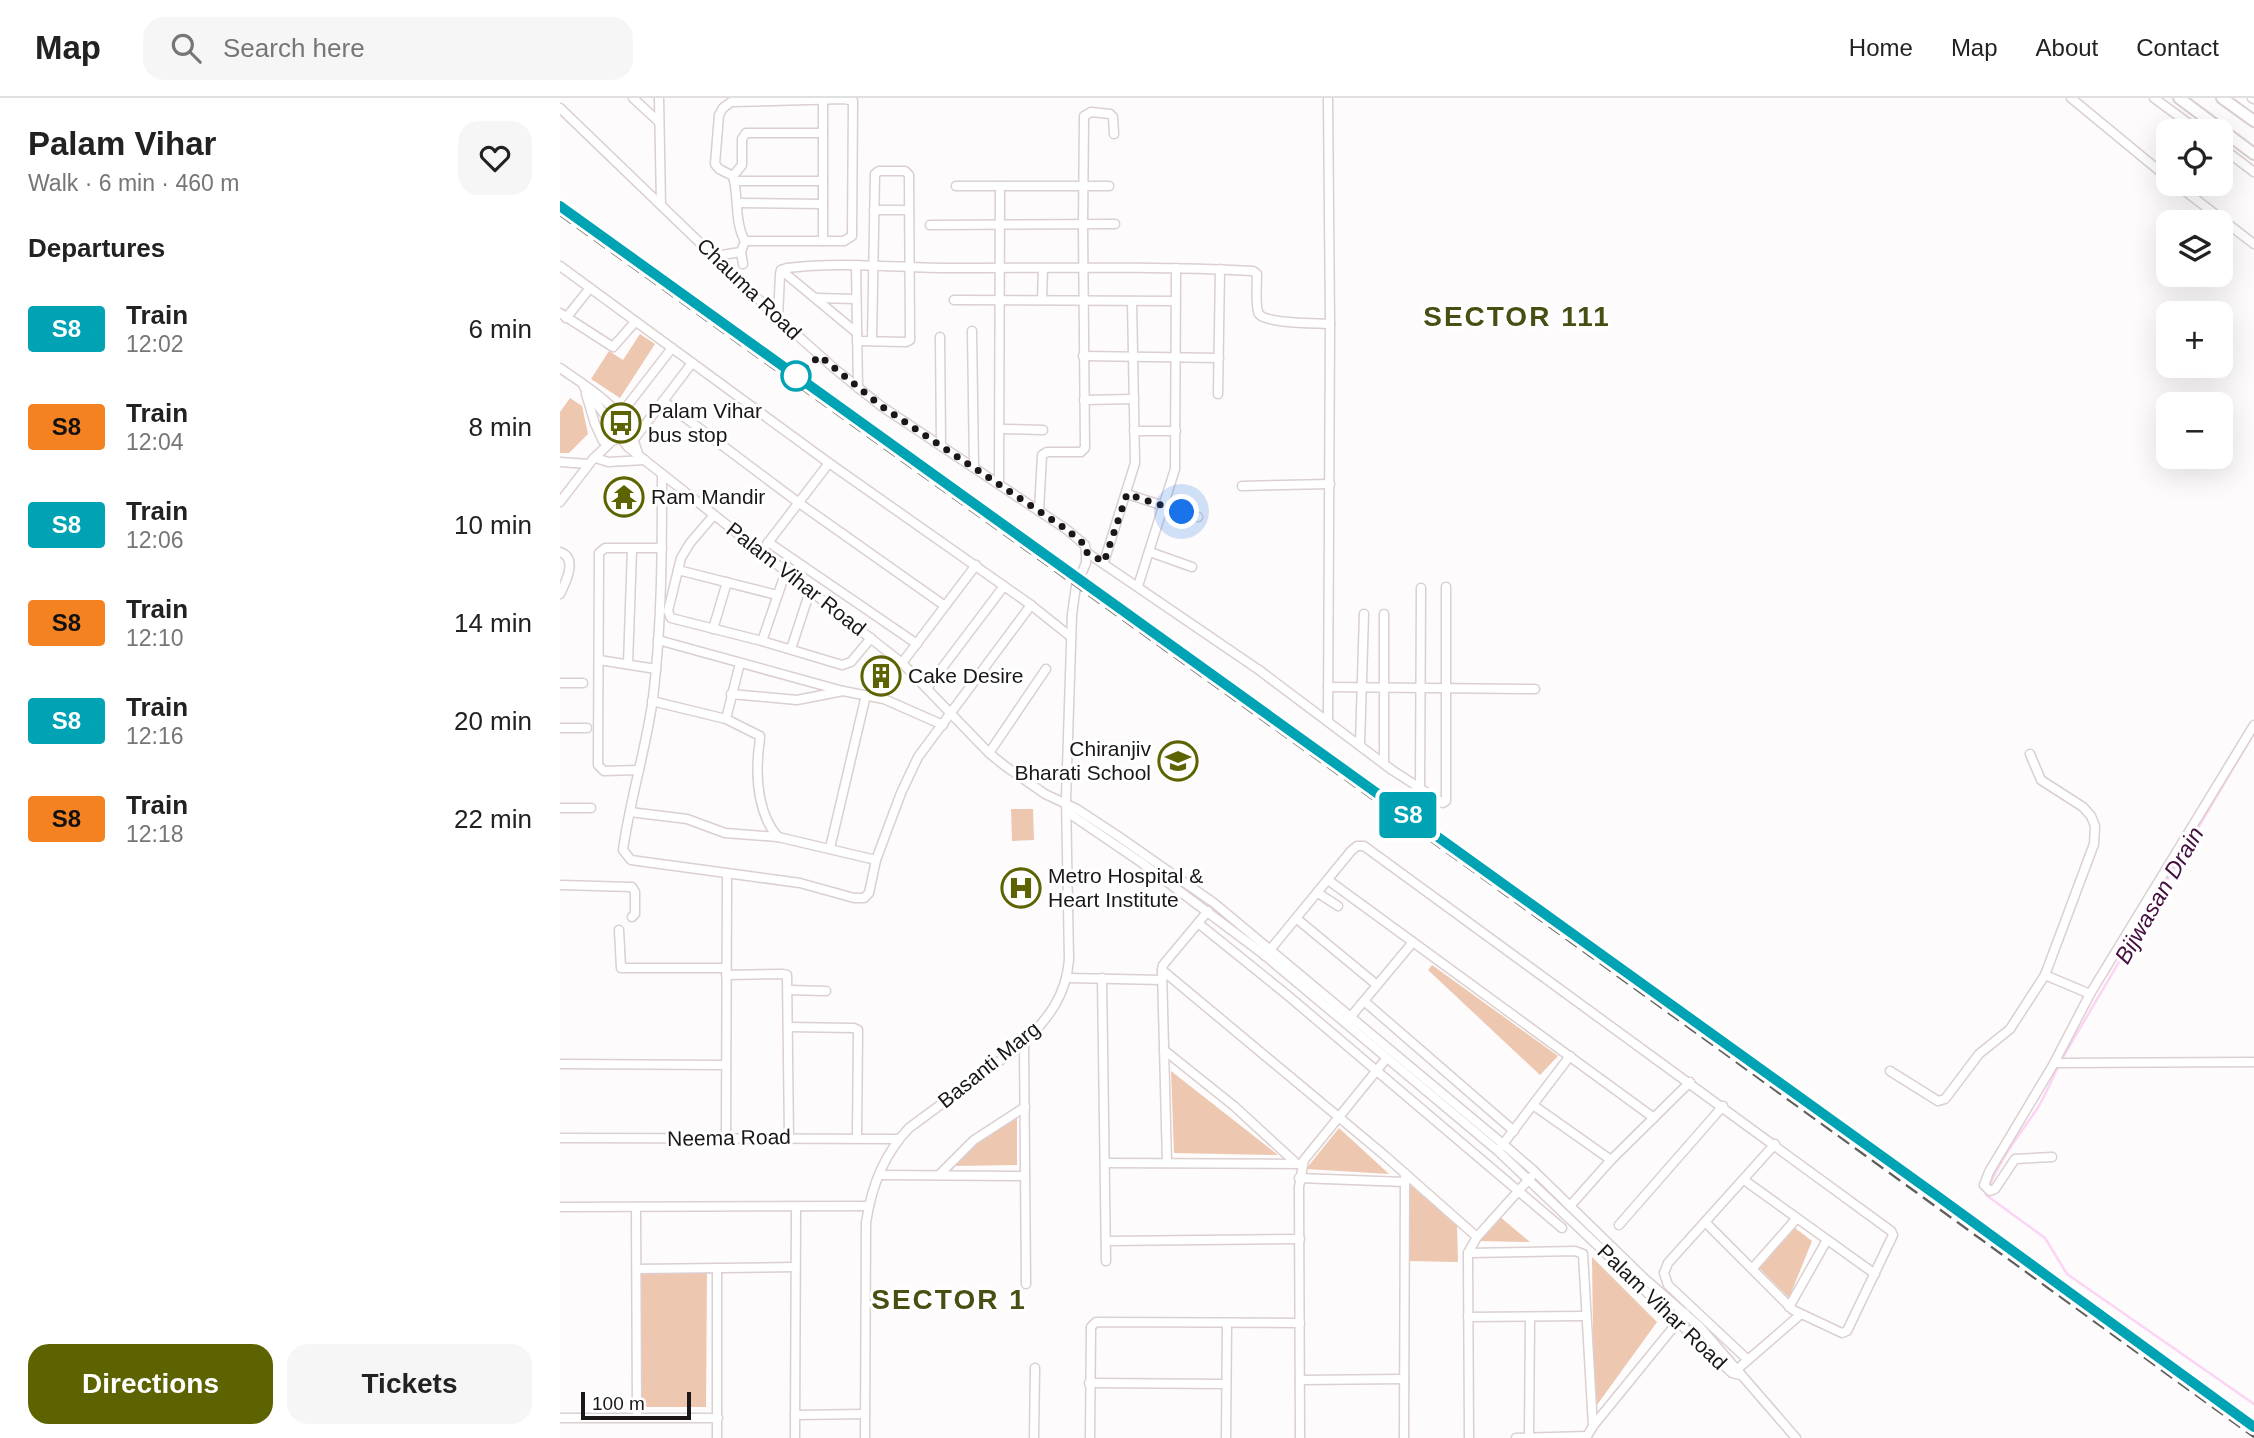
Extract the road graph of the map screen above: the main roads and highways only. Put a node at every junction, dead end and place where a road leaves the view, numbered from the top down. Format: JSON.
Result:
{"nodes":[{"id":1,"x":2179,"y":98,"type":"edge"},
{"id":2,"x":2222,"y":98,"type":"edge"},
{"id":3,"x":2254,"y":121,"type":"edge"},
{"id":4,"x":2254,"y":155,"type":"edge"}],
"edges":[{"from":1,"to":4,"type":"highway"},
{"from":2,"to":3,"type":"highway"}]}
